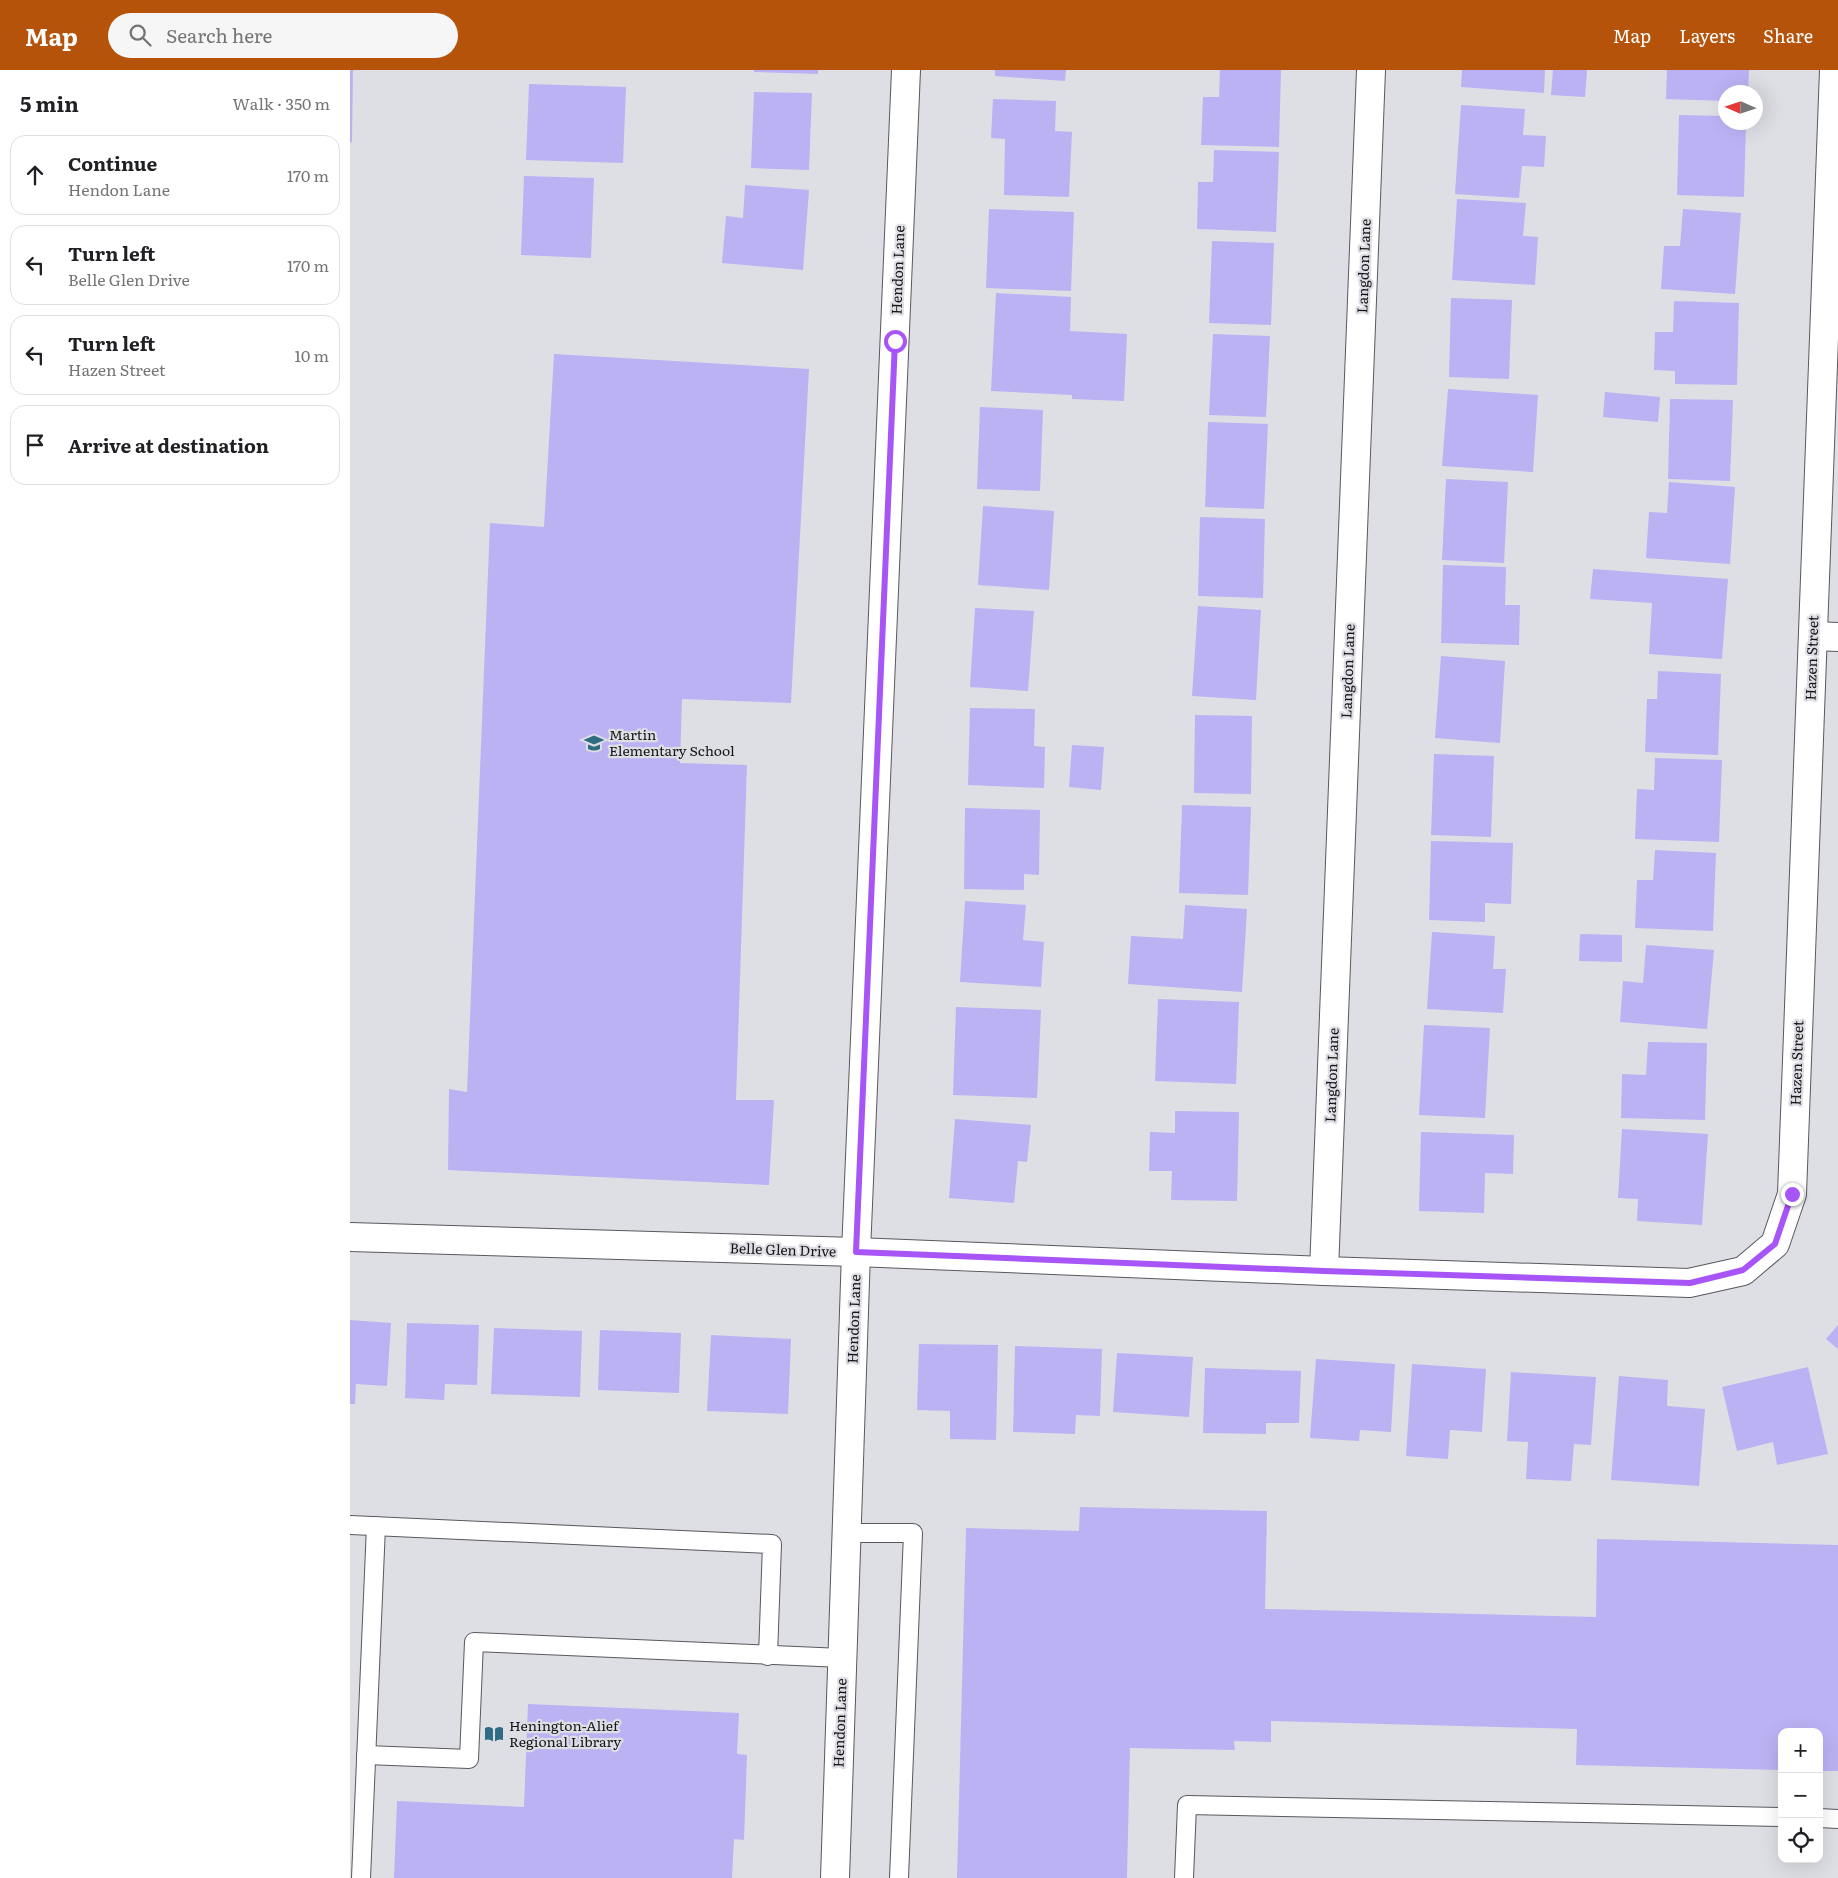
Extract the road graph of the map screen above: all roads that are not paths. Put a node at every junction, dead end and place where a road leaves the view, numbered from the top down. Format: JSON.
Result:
{"nodes":[{"id":1,"x":906,"y":70,"type":"edge"},
{"id":2,"x":1371,"y":70,"type":"edge"},
{"id":3,"x":1834,"y":70,"type":"edge"},
{"id":4,"x":1826,"y":636,"type":"edge"},
{"id":5,"x":350,"y":1237,"type":"edge"},
{"id":6,"x":1775,"y":1244,"type":"joint"},
{"id":7,"x":856,"y":1252,"type":"junction"},
{"id":8,"x":1324,"y":1271,"type":"junction"},
{"id":9,"x":350,"y":1525,"type":"edge"},
{"id":10,"x":376,"y":1526,"type":"junction"},
{"id":11,"x":846,"y":1533,"type":"junction"},
{"id":12,"x":768,"y":1656,"type":"junction"},
{"id":13,"x":842,"y":1658,"type":"junction"},
{"id":14,"x":366,"y":1755,"type":"junction"},
{"id":15,"x":1778,"y":1818,"type":"edge"},
{"id":16,"x":1823,"y":1818,"type":"edge"},
{"id":17,"x":1838,"y":1819,"type":"edge"},
{"id":18,"x":361,"y":1878,"type":"edge"},
{"id":19,"x":834,"y":1878,"type":"edge"},
{"id":20,"x":899,"y":1878,"type":"edge"},
{"id":21,"x":1184,"y":1878,"type":"edge"}],
"edges":[{"from":1,"to":7,"type":"street","name":"Hendon Lane"},
{"from":2,"to":8,"type":"street","name":"Langdon Lane"},
{"from":3,"to":4,"type":"street","name":"Hazen Street"},
{"from":4,"to":6,"type":"street","name":"Hazen Street"},
{"from":5,"to":7,"type":"street","name":"Belle Glen Drive"},
{"from":6,"to":8,"type":"street","name":"Belle Glen Drive"},
{"from":7,"to":8,"type":"street","name":"Belle Glen Drive"},
{"from":7,"to":11,"type":"street","name":"Hendon Lane"},
{"from":9,"to":10,"type":"lane"},
{"from":10,"to":12,"type":"lane"},
{"from":10,"to":14,"type":"lane"},
{"from":11,"to":13,"type":"street","name":"Hendon Lane"},
{"from":11,"to":20,"type":"lane"},
{"from":12,"to":13,"type":"lane"},
{"from":12,"to":14,"type":"lane"},
{"from":13,"to":19,"type":"street","name":"Hendon Lane"},
{"from":14,"to":18,"type":"lane"},
{"from":15,"to":21,"type":"lane"},
{"from":16,"to":17,"type":"lane"}]}
